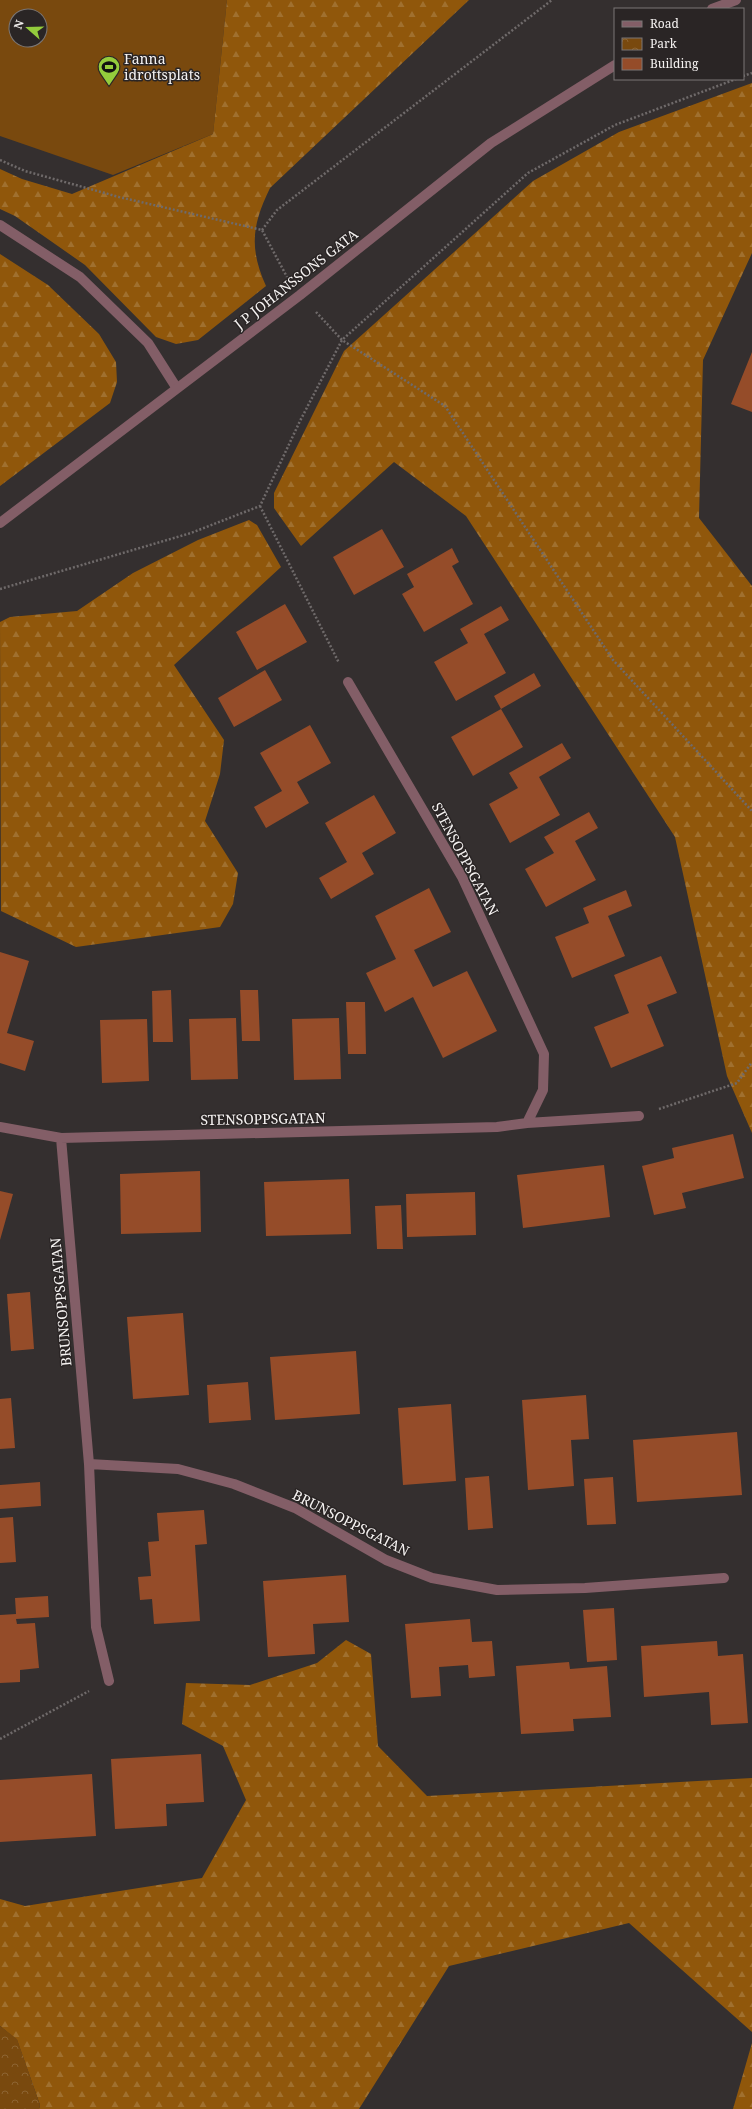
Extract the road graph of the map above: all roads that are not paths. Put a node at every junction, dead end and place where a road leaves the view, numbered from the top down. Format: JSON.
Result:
{"nodes":[{"id":1,"x":721,"y":0,"type":"edge"},
{"id":2,"x":736,"y":0,"type":"edge"},
{"id":3,"x":709,"y":8,"type":"edge"},
{"id":4,"x":715,"y":8,"type":"edge"},
{"id":5,"x":614,"y":66,"type":"edge"},
{"id":6,"x":0,"y":225,"type":"edge"},
{"id":7,"x":176,"y":387,"type":"junction"},
{"id":8,"x":0,"y":523,"type":"edge"},
{"id":9,"x":348,"y":682,"type":"road end"},
{"id":10,"x":639,"y":1116,"type":"road end"},
{"id":11,"x":527,"y":1123,"type":"junction"},
{"id":12,"x":0,"y":1127,"type":"edge"},
{"id":13,"x":61,"y":1138,"type":"junction"},
{"id":14,"x":88,"y":1464,"type":"junction"},
{"id":15,"x":724,"y":1578,"type":"dead end"},
{"id":16,"x":108,"y":1681,"type":"road end"}],
"edges":[{"from":1,"to":3,"type":"street"},
{"from":2,"to":4,"type":"street"},
{"from":5,"to":7,"type":"street","name":"J P JOHANSSONS GATA"},
{"from":6,"to":7,"type":"street"},
{"from":7,"to":8,"type":"street","name":"J P JOHANSSONS GATA"},
{"from":9,"to":11,"type":"street","name":"STENSOPPSGATAN"},
{"from":10,"to":11,"type":"street","name":"STENSOPPSGATAN"},
{"from":11,"to":13,"type":"street","name":"STENSOPPSGATAN"},
{"from":12,"to":13,"type":"street","name":"STENSOPPSGATAN"},
{"from":13,"to":14,"type":"street","name":"BRUNSOPPSGATAN"},
{"from":14,"to":15,"type":"street","name":"BRUNSOPPSGATAN"},
{"from":14,"to":16,"type":"street","name":"BRUNSOPPSGATAN"}]}
